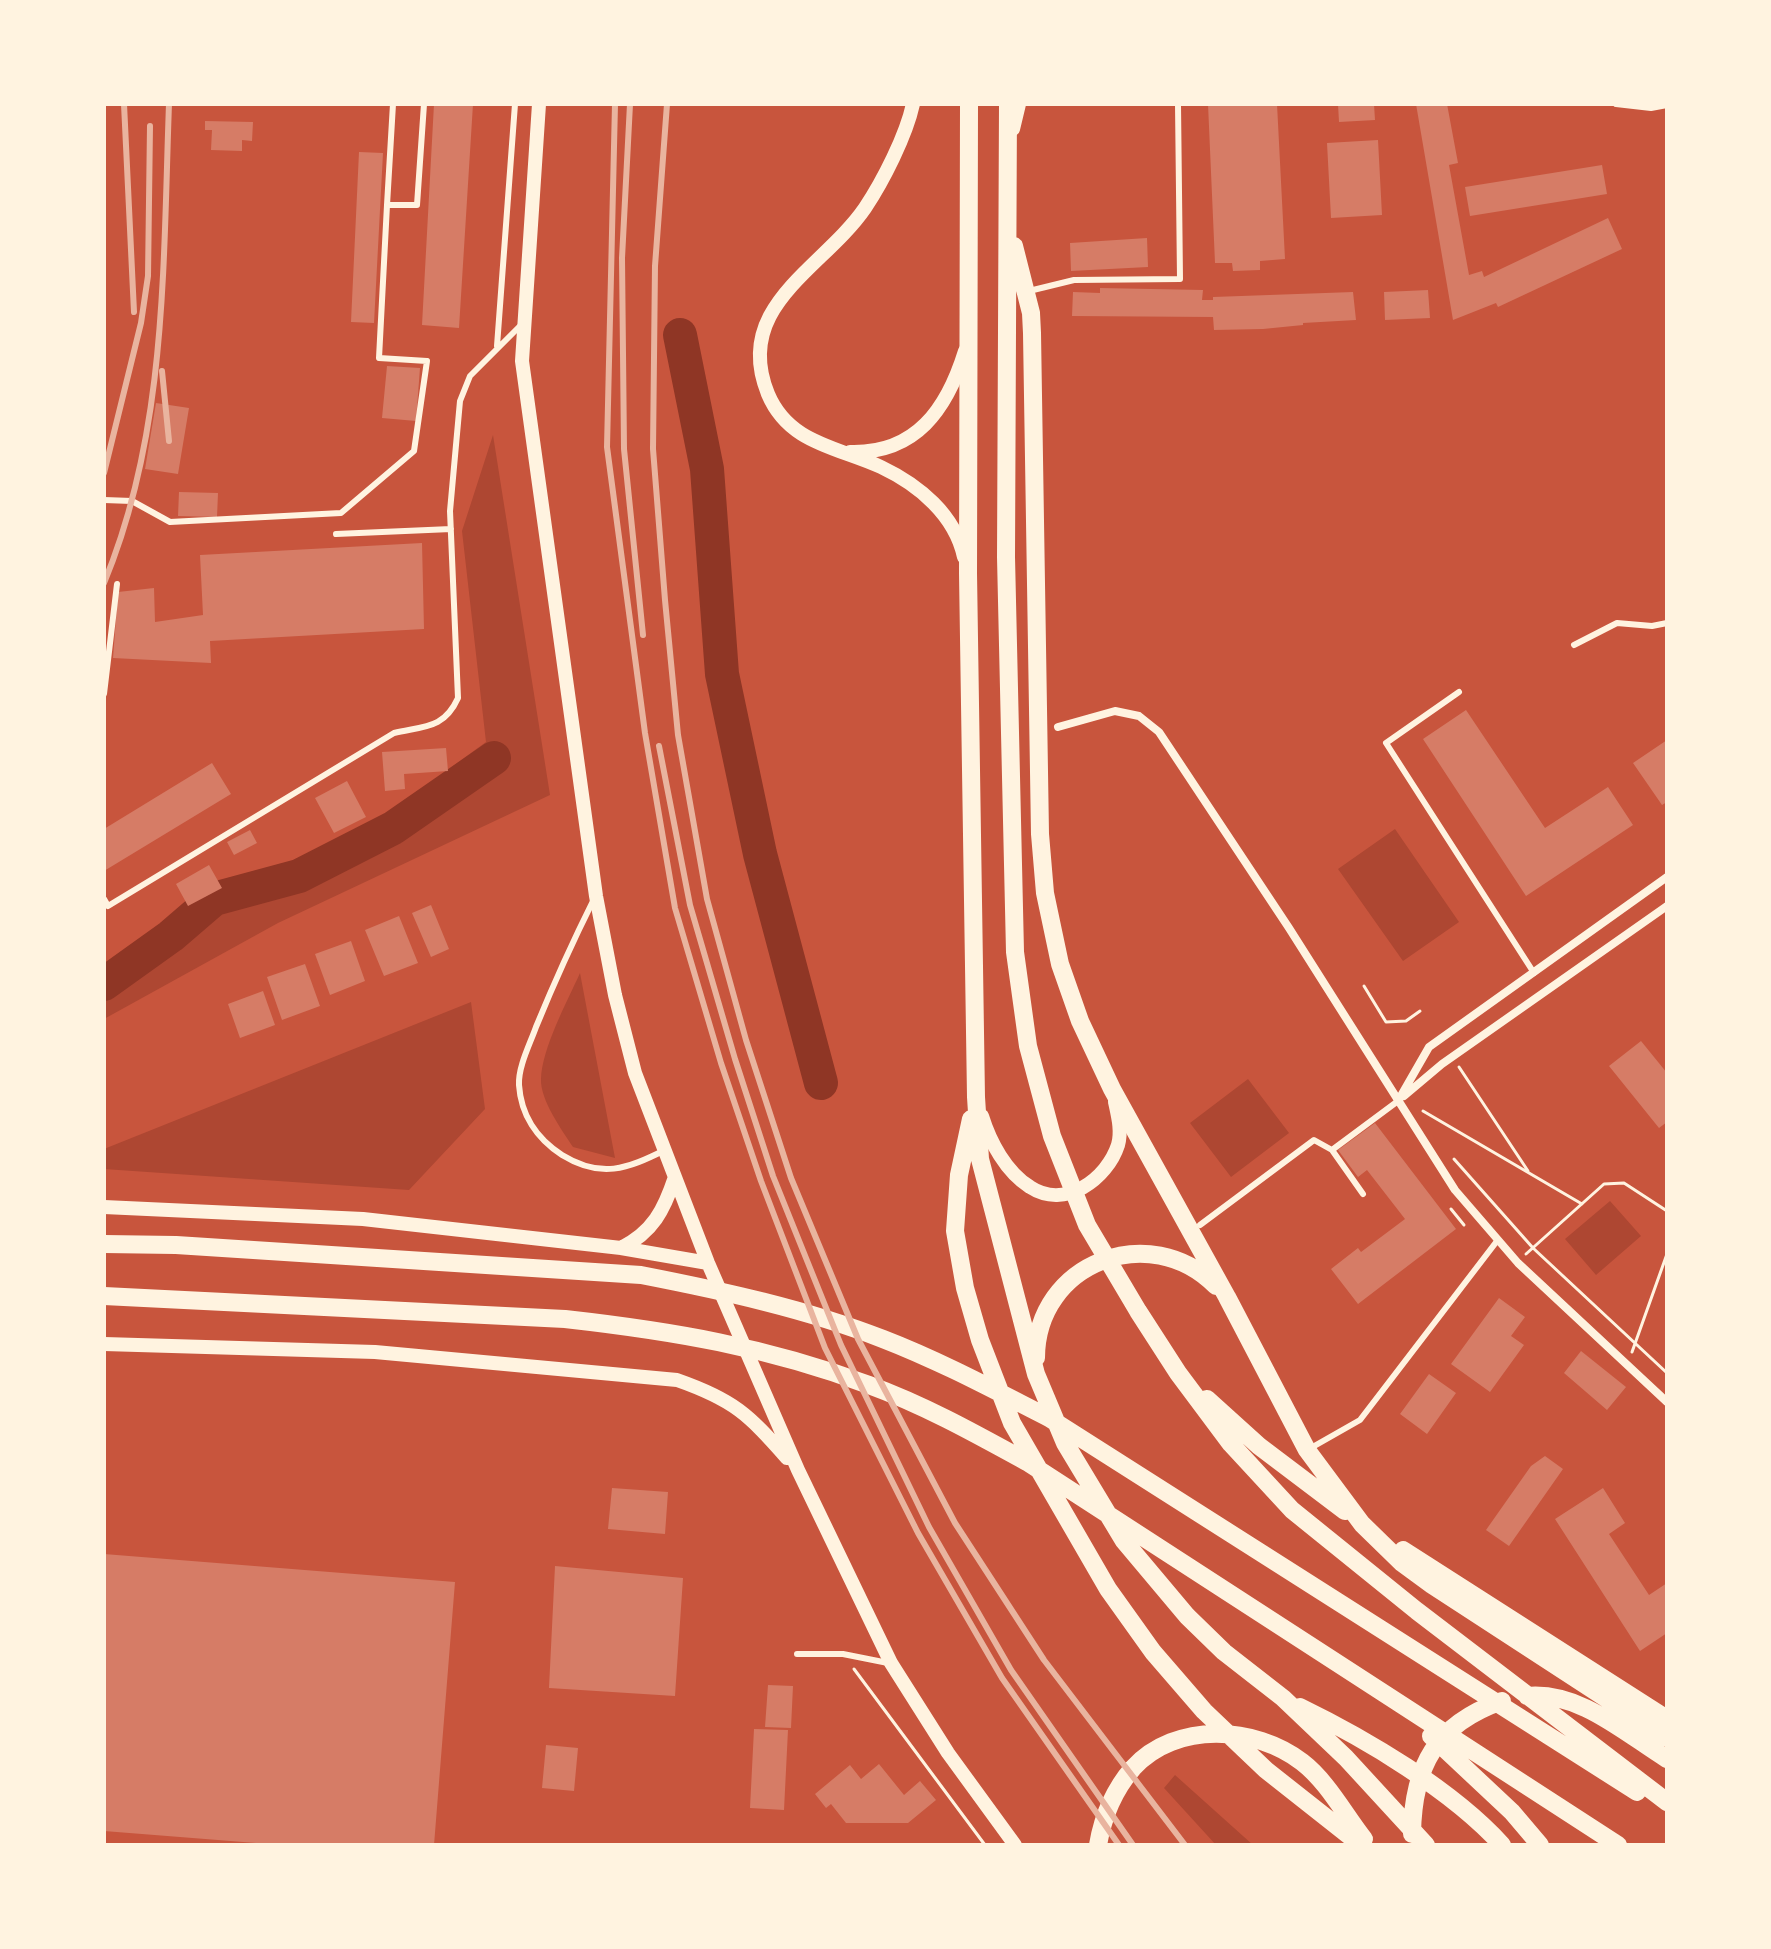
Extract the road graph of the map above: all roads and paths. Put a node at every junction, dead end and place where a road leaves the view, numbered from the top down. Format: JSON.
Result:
{"nodes":[{"id":1,"x":393,"y":104,"type":"edge"},
{"id":2,"x":424,"y":104,"type":"edge"},
{"id":3,"x":515,"y":104,"type":"edge"},
{"id":4,"x":539,"y":104,"type":"edge"},
{"id":5,"x":913,"y":104,"type":"edge"},
{"id":6,"x":969,"y":104,"type":"edge"},
{"id":7,"x":1008,"y":104,"type":"edge"},
{"id":8,"x":1019,"y":104,"type":"edge"},
{"id":9,"x":1178,"y":104,"type":"edge"},
{"id":10,"x":1616,"y":104,"type":"edge"},
{"id":11,"x":1667,"y":105,"type":"edge"},
{"id":12,"x":1007,"y":157,"type":"junction"},
{"id":13,"x":1007,"y":201,"type":"junction"},
{"id":14,"x":387,"y":205,"type":"junction"},
{"id":15,"x":1025,"y":292,"type":"junction"},
{"id":16,"x":525,"y":322,"type":"junction"},
{"id":17,"x":967,"y":343,"type":"junction"},
{"id":18,"x":497,"y":346,"type":"junction"},
{"id":19,"x":830,"y":449,"type":"junction"},
{"id":20,"x":104,"y":500,"type":"edge"},
{"id":21,"x":451,"y":529,"type":"junction"},
{"id":22,"x":336,"y":534,"type":"dead end"},
{"id":23,"x":968,"y":573,"type":"junction"},
{"id":24,"x":117,"y":584,"type":"dead end"},
{"id":25,"x":1667,"y":623,"type":"edge"},
{"id":26,"x":1574,"y":645,"type":"dead end"},
{"id":27,"x":1459,"y":692,"type":"dead end"},
{"id":28,"x":104,"y":694,"type":"edge"},
{"id":29,"x":1058,"y":727,"type":"dead end"},
{"id":30,"x":1667,"y":877,"type":"edge"},
{"id":31,"x":596,"y":896,"type":"junction"},
{"id":32,"x":105,"y":905,"type":"edge"},
{"id":33,"x":1667,"y":906,"type":"edge"},
{"id":34,"x":1534,"y":973,"type":"junction"},
{"id":35,"x":1364,"y":986,"type":"dead end"},
{"id":36,"x":1420,"y":1011,"type":"dead end"},
{"id":37,"x":1457,"y":1065,"type":"dead end"},
{"id":38,"x":1112,"y":1089,"type":"junction"},
{"id":39,"x":976,"y":1097,"type":"junction"},
{"id":40,"x":1398,"y":1101,"type":"junction"},
{"id":41,"x":1421,"y":1118,"type":"dead end"},
{"id":42,"x":666,"y":1149,"type":"junction"},
{"id":43,"x":1332,"y":1150,"type":"junction"},
{"id":44,"x":1449,"y":1154,"type":"dead end"},
{"id":45,"x":1530,"y":1173,"type":"junction"},
{"id":46,"x":675,"y":1177,"type":"junction"},
{"id":47,"x":1363,"y":1194,"type":"dead end"},
{"id":48,"x":1582,"y":1204,"type":"junction"},
{"id":49,"x":104,"y":1207,"type":"edge"},
{"id":50,"x":1667,"y":1211,"type":"edge"},
{"id":51,"x":1200,"y":1225,"type":"dead end"},
{"id":52,"x":1497,"y":1241,"type":"junction"},
{"id":53,"x":104,"y":1244,"type":"edge"},
{"id":54,"x":621,"y":1248,"type":"junction"},
{"id":55,"x":1533,"y":1248,"type":"junction"},
{"id":56,"x":1667,"y":1254,"type":"edge"},
{"id":57,"x":1526,"y":1255,"type":"dead end"},
{"id":58,"x":708,"y":1263,"type":"junction"},
{"id":59,"x":104,"y":1296,"type":"edge"},
{"id":60,"x":1227,"y":1297,"type":"junction"},
{"id":61,"x":1636,"y":1343,"type":"junction"},
{"id":62,"x":104,"y":1344,"type":"edge"},
{"id":63,"x":1626,"y":1366,"type":"junction"},
{"id":64,"x":1178,"y":1373,"type":"junction"},
{"id":65,"x":1667,"y":1373,"type":"edge"},
{"id":66,"x":1036,"y":1374,"type":"junction"},
{"id":67,"x":1667,"y":1402,"type":"edge"},
{"id":68,"x":1307,"y":1450,"type":"junction"},
{"id":69,"x":798,"y":1470,"type":"junction"},
{"id":70,"x":797,"y":1654,"type":"dead end"},
{"id":71,"x":843,"y":1654,"type":"junction"},
{"id":72,"x":891,"y":1663,"type":"junction"},
{"id":73,"x":1374,"y":1687,"type":"junction"},
{"id":74,"x":1283,"y":1698,"type":"junction"},
{"id":75,"x":1667,"y":1719,"type":"edge"},
{"id":76,"x":1667,"y":1738,"type":"edge"},
{"id":77,"x":1667,"y":1759,"type":"edge"},
{"id":78,"x":1667,"y":1802,"type":"edge"},
{"id":79,"x":1667,"y":1812,"type":"edge"},
{"id":80,"x":985,"y":1845,"type":"edge"},
{"id":81,"x":1015,"y":1845,"type":"edge"},
{"id":82,"x":1098,"y":1845,"type":"edge"},
{"id":83,"x":1361,"y":1845,"type":"edge"},
{"id":84,"x":1368,"y":1845,"type":"edge"},
{"id":85,"x":1412,"y":1845,"type":"edge"},
{"id":86,"x":1426,"y":1845,"type":"edge"},
{"id":87,"x":1502,"y":1845,"type":"edge"},
{"id":88,"x":1540,"y":1845,"type":"edge"},
{"id":89,"x":1618,"y":1845,"type":"edge"}],
"edges":[{"from":1,"to":14,"type":"lane"},
{"from":2,"to":14,"type":"lane"},
{"from":3,"to":18,"type":"lane"},
{"from":4,"to":16,"type":"street"},
{"from":5,"to":19,"type":"street"},
{"from":6,"to":17,"type":"main road"},
{"from":7,"to":12,"type":"main road"},
{"from":8,"to":12,"type":"street"},
{"from":9,"to":15,"type":"lane"},
{"from":10,"to":11,"type":"lane"},
{"from":12,"to":13,"type":"main road"},
{"from":13,"to":15,"type":"main road"},
{"from":13,"to":64,"type":"main road"},
{"from":14,"to":20,"type":"lane"},
{"from":15,"to":38,"type":"main road"},
{"from":16,"to":18,"type":"lane"},
{"from":16,"to":31,"type":"street"},
{"from":17,"to":19,"type":"street"},
{"from":17,"to":23,"type":"main road"},
{"from":18,"to":21,"type":"lane"},
{"from":19,"to":23,"type":"street"},
{"from":21,"to":22,"type":"lane"},
{"from":21,"to":32,"type":"lane"},
{"from":23,"to":39,"type":"main road"},
{"from":24,"to":28,"type":"lane"},
{"from":25,"to":26,"type":"lane"},
{"from":27,"to":34,"type":"lane"},
{"from":29,"to":40,"type":"street"},
{"from":30,"to":34,"type":"street"},
{"from":31,"to":42,"type":"street"},
{"from":31,"to":42,"type":"lane"},
{"from":33,"to":40,"type":"street"},
{"from":34,"to":40,"type":"street"},
{"from":35,"to":36,"type":"path"},
{"from":37,"to":45,"type":"path"},
{"from":38,"to":39,"type":"street"},
{"from":38,"to":60,"type":"main road"},
{"from":39,"to":66,"type":"main road"},
{"from":39,"to":83,"type":"main road"},
{"from":40,"to":43,"type":"lane"},
{"from":40,"to":52,"type":"street"},
{"from":41,"to":45,"type":"path"},
{"from":42,"to":46,"type":"street"},
{"from":43,"to":47,"type":"lane"},
{"from":43,"to":51,"type":"lane"},
{"from":44,"to":55,"type":"path"},
{"from":45,"to":48,"type":"path"},
{"from":46,"to":54,"type":"street"},
{"from":46,"to":58,"type":"street"},
{"from":48,"to":50,"type":"path"},
{"from":48,"to":55,"type":"path"},
{"from":49,"to":54,"type":"street"},
{"from":52,"to":63,"type":"street"},
{"from":52,"to":68,"type":"lane"},
{"from":53,"to":79,"type":"main road"},
{"from":54,"to":58,"type":"street"},
{"from":55,"to":57,"type":"path"},
{"from":55,"to":61,"type":"path"},
{"from":56,"to":61,"type":"path"},
{"from":58,"to":69,"type":"street"},
{"from":59,"to":73,"type":"main road"},
{"from":60,"to":66,"type":"main road"},
{"from":60,"to":68,"type":"main road"},
{"from":61,"to":63,"type":"path"},
{"from":61,"to":65,"type":"path"},
{"from":62,"to":69,"type":"street"},
{"from":63,"to":67,"type":"street"},
{"from":64,"to":75,"type":"main road"},
{"from":64,"to":78,"type":"main road"},
{"from":66,"to":74,"type":"main road"},
{"from":68,"to":76,"type":"main road"},
{"from":69,"to":72,"type":"street"},
{"from":70,"to":71,"type":"lane"},
{"from":71,"to":72,"type":"lane"},
{"from":71,"to":80,"type":"path"},
{"from":72,"to":81,"type":"street"},
{"from":73,"to":88,"type":"main road"},
{"from":73,"to":89,"type":"main road"},
{"from":74,"to":86,"type":"main road"},
{"from":74,"to":87,"type":"main road"},
{"from":77,"to":85,"type":"main road"},
{"from":82,"to":84,"type":"main road"}]}
